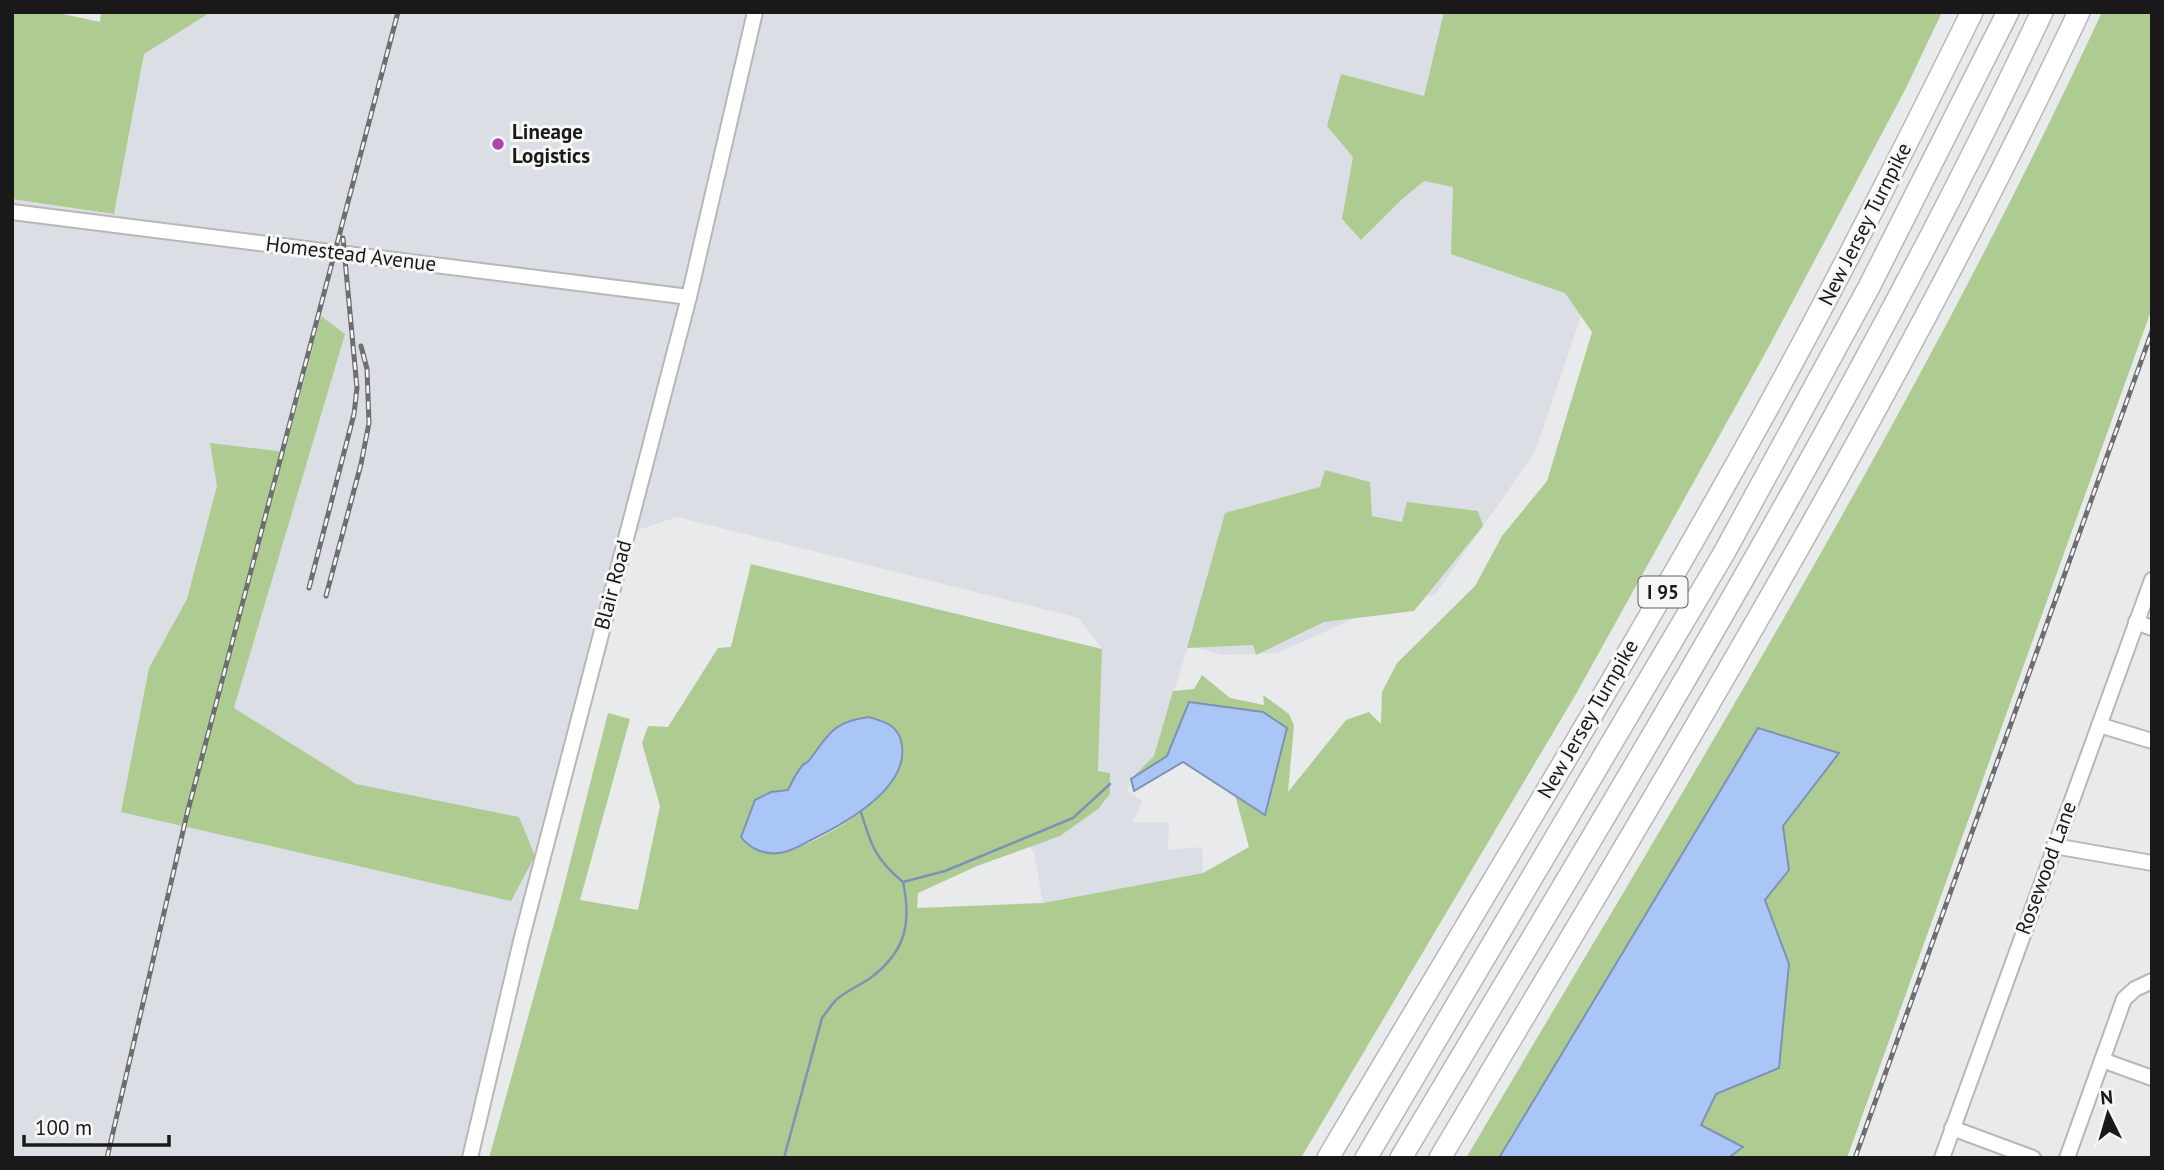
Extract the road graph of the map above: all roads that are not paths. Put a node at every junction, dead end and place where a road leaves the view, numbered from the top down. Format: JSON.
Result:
{"nodes":[{"id":1,"x":755,"y":12,"type":"edge"},
{"id":2,"x":1972,"y":12,"type":"edge"},
{"id":3,"x":2008,"y":12,"type":"edge"},
{"id":4,"x":2042,"y":12,"type":"edge"},
{"id":5,"x":2079,"y":12,"type":"edge"},
{"id":6,"x":12,"y":212,"type":"edge"},
{"id":7,"x":689,"y":297,"type":"junction"},
{"id":8,"x":2152,"y":580,"type":"edge"},
{"id":9,"x":2136,"y":622,"type":"junction"},
{"id":10,"x":2152,"y":628,"type":"edge"},
{"id":11,"x":2099,"y":725,"type":"junction"},
{"id":12,"x":2152,"y":741,"type":"edge"},
{"id":13,"x":2054,"y":846,"type":"junction"},
{"id":14,"x":2152,"y":863,"type":"edge"},
{"id":15,"x":2152,"y":981,"type":"edge"},
{"id":16,"x":2102,"y":1060,"type":"junction"},
{"id":17,"x":2152,"y":1078,"type":"edge"},
{"id":18,"x":1952,"y":1128,"type":"junction"},
{"id":19,"x":470,"y":1158,"type":"edge"},
{"id":20,"x":1328,"y":1158,"type":"edge"},
{"id":21,"x":1366,"y":1158,"type":"edge"},
{"id":22,"x":1401,"y":1158,"type":"edge"},
{"id":23,"x":1440,"y":1158,"type":"edge"},
{"id":24,"x":1942,"y":1158,"type":"edge"},
{"id":25,"x":2033,"y":1158,"type":"edge"},
{"id":26,"x":2067,"y":1158,"type":"edge"}],
"edges":[{"from":1,"to":7,"type":"street","name":"Blair Road"},
{"from":2,"to":20,"type":"highway","name":"New Jersey Turnpike","number":"I 95"},
{"from":3,"to":21,"type":"highway","name":"New Jersey Turnpike","number":"I 95"},
{"from":4,"to":22,"type":"highway"},
{"from":5,"to":23,"type":"highway"},
{"from":6,"to":7,"type":"street","name":"Homestead Avenue"},
{"from":7,"to":19,"type":"street","name":"Blair Road"},
{"from":8,"to":9,"type":"street","name":"Rosewood Lane"},
{"from":9,"to":10,"type":"street"},
{"from":9,"to":11,"type":"street","name":"Rosewood Lane"},
{"from":11,"to":12,"type":"street"},
{"from":11,"to":13,"type":"street","name":"Rosewood Lane"},
{"from":13,"to":14,"type":"street"},
{"from":13,"to":18,"type":"street","name":"Rosewood Lane"},
{"from":15,"to":16,"type":"street"},
{"from":16,"to":17,"type":"street"},
{"from":16,"to":26,"type":"street"},
{"from":18,"to":24,"type":"street","name":"Rosewood Lane"},
{"from":18,"to":25,"type":"street"}]}
